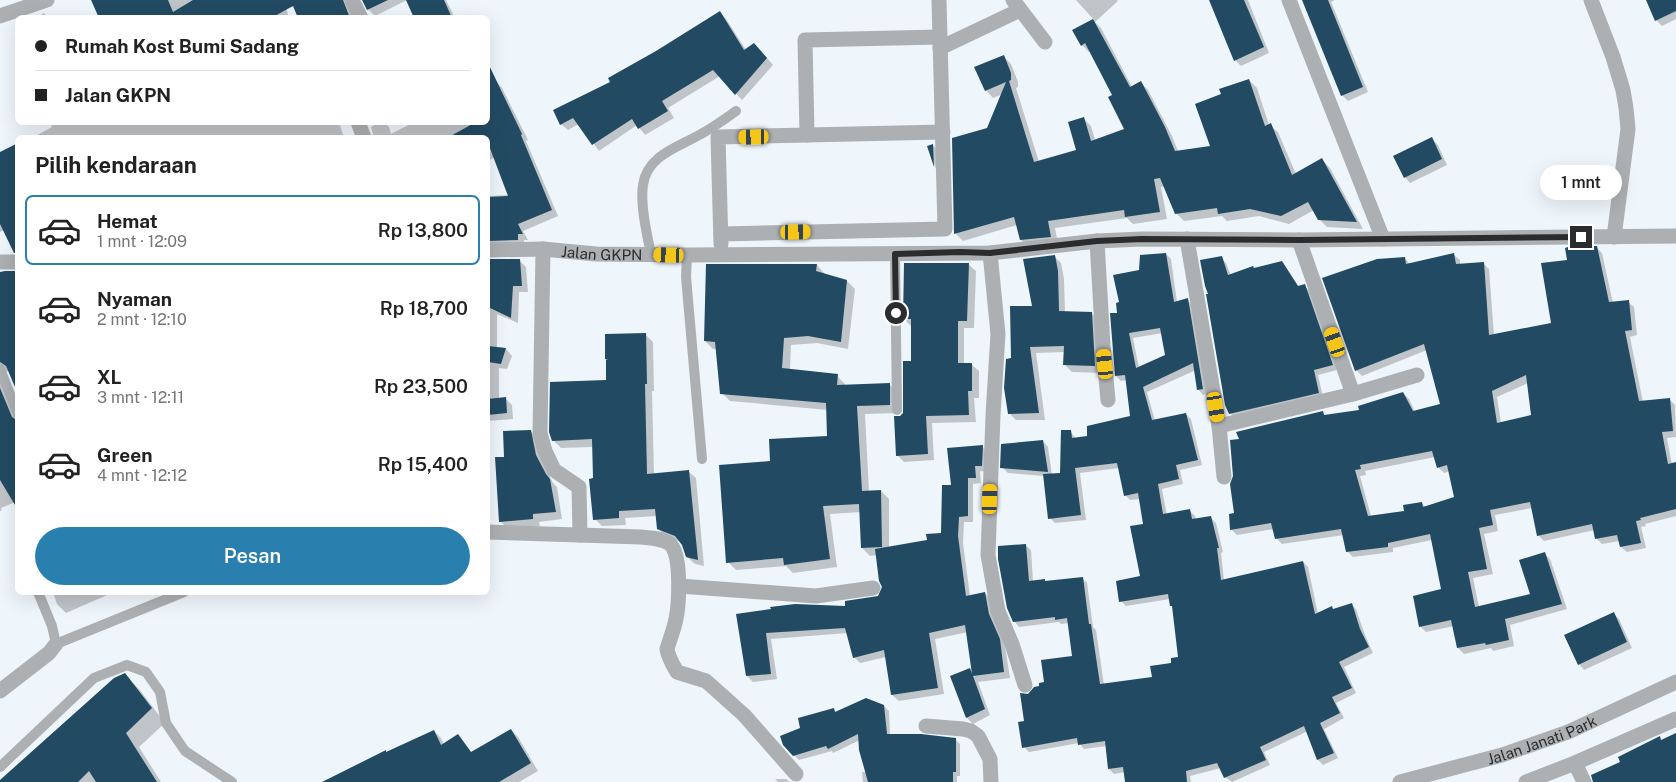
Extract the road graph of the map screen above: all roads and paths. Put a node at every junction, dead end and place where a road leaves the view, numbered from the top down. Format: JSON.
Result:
{"nodes":[{"id":1,"x":46,"y":0,"type":"edge"},
{"id":2,"x":352,"y":0,"type":"edge"},
{"id":3,"x":939,"y":0,"type":"edge"},
{"id":4,"x":1289,"y":0,"type":"edge"},
{"id":5,"x":1591,"y":0,"type":"edge"},
{"id":6,"x":1017,"y":5,"type":"edge"},
{"id":7,"x":360,"y":15,"type":"edge"},
{"id":8,"x":0,"y":16,"type":"edge"},
{"id":9,"x":1045,"y":42,"type":"dead end"},
{"id":10,"x":940,"y":43,"type":"junction"},
{"id":11,"x":736,"y":111,"type":"dead end"},
{"id":12,"x":943,"y":132,"type":"junction"},
{"id":13,"x":807,"y":135,"type":"junction"},
{"id":14,"x":721,"y":234,"type":"junction"},
{"id":15,"x":1676,"y":236,"type":"edge"},
{"id":16,"x":1614,"y":237,"type":"junction"},
{"id":17,"x":1187,"y":239,"type":"junction"},
{"id":18,"x":1383,"y":239,"type":"junction"},
{"id":19,"x":1299,"y":240,"type":"junction"},
{"id":20,"x":1097,"y":241,"type":"junction"},
{"id":21,"x":543,"y":249,"type":"junction"},
{"id":22,"x":490,"y":250,"type":"edge"},
{"id":23,"x":990,"y":253,"type":"junction"},
{"id":24,"x":651,"y":254,"type":"junction"},
{"id":25,"x":895,"y":254,"type":"junction"},
{"id":26,"x":687,"y":255,"type":"junction"},
{"id":27,"x":721,"y":255,"type":"junction"},
{"id":28,"x":0,"y":262,"type":"edge"},
{"id":29,"x":15,"y":262,"type":"edge"},
{"id":30,"x":0,"y":369,"type":"edge"},
{"id":31,"x":1417,"y":375,"type":"dead end"},
{"id":32,"x":1353,"y":394,"type":"junction"},
{"id":33,"x":1108,"y":400,"type":"dead end"},
{"id":34,"x":15,"y":406,"type":"edge"},
{"id":35,"x":897,"y":410,"type":"dead end"},
{"id":36,"x":1219,"y":426,"type":"junction"},
{"id":37,"x":702,"y":459,"type":"dead end"},
{"id":38,"x":1224,"y":477,"type":"dead end"},
{"id":39,"x":490,"y":532,"type":"edge"},
{"id":40,"x":580,"y":535,"type":"junction"},
{"id":41,"x":679,"y":586,"type":"junction"},
{"id":42,"x":873,"y":588,"type":"dead end"},
{"id":43,"x":39,"y":595,"type":"edge"},
{"id":44,"x":177,"y":595,"type":"edge"},
{"id":45,"x":56,"y":644,"type":"junction"},
{"id":46,"x":1676,"y":682,"type":"edge"},
{"id":47,"x":1025,"y":685,"type":"dead end"},
{"id":48,"x":0,"y":691,"type":"edge"},
{"id":49,"x":1676,"y":718,"type":"edge"},
{"id":50,"x":926,"y":726,"type":"dead end"},
{"id":51,"x":1575,"y":763,"type":"junction"},
{"id":52,"x":0,"y":767,"type":"edge"},
{"id":53,"x":796,"y":774,"type":"dead end"},
{"id":54,"x":232,"y":782,"type":"edge"},
{"id":55,"x":991,"y":782,"type":"edge"},
{"id":56,"x":1400,"y":782,"type":"edge"},
{"id":57,"x":1526,"y":782,"type":"edge"},
{"id":58,"x":1584,"y":782,"type":"edge"}],
"edges":[{"from":1,"to":8,"type":"street"},
{"from":2,"to":7,"type":"street"},
{"from":3,"to":10,"type":"street"},
{"from":4,"to":18,"type":"street"},
{"from":5,"to":16,"type":"street"},
{"from":6,"to":9,"type":"street"},
{"from":6,"to":10,"type":"street"},
{"from":10,"to":12,"type":"street"},
{"from":10,"to":13,"type":"street"},
{"from":11,"to":24,"type":"lane"},
{"from":12,"to":13,"type":"street"},
{"from":12,"to":14,"type":"street"},
{"from":13,"to":14,"type":"street"},
{"from":14,"to":27,"type":"street"},
{"from":15,"to":16,"type":"street","name":"Jalan GKPN"},
{"from":16,"to":18,"type":"street","name":"Jalan GKPN"},
{"from":17,"to":19,"type":"street","name":"Jalan GKPN"},
{"from":17,"to":20,"type":"street","name":"Jalan GKPN"},
{"from":17,"to":36,"type":"street"},
{"from":18,"to":19,"type":"street","name":"Jalan GKPN"},
{"from":19,"to":32,"type":"street"},
{"from":20,"to":23,"type":"street","name":"Jalan GKPN"},
{"from":20,"to":33,"type":"street"},
{"from":21,"to":22,"type":"street","name":"Jalan GKPN"},
{"from":21,"to":24,"type":"street","name":"Jalan GKPN"},
{"from":21,"to":40,"type":"street"},
{"from":23,"to":25,"type":"street","name":"Jalan GKPN"},
{"from":23,"to":47,"type":"street"},
{"from":24,"to":26,"type":"street","name":"Jalan GKPN"},
{"from":25,"to":27,"type":"street","name":"Jalan GKPN"},
{"from":25,"to":35,"type":"lane"},
{"from":26,"to":27,"type":"street","name":"Jalan GKPN"},
{"from":26,"to":37,"type":"lane"},
{"from":28,"to":29,"type":"street"},
{"from":30,"to":34,"type":"lane"},
{"from":31,"to":32,"type":"street"},
{"from":32,"to":36,"type":"street"},
{"from":36,"to":38,"type":"street"},
{"from":39,"to":40,"type":"street"},
{"from":40,"to":41,"type":"street"},
{"from":41,"to":42,"type":"street"},
{"from":41,"to":53,"type":"street"},
{"from":43,"to":45,"type":"lane"},
{"from":44,"to":45,"type":"lane"},
{"from":45,"to":48,"type":"street"},
{"from":46,"to":56,"type":"street","name":"Jalan Janati Park"},
{"from":49,"to":51,"type":"street"},
{"from":50,"to":55,"type":"street"},
{"from":51,"to":57,"type":"street"},
{"from":51,"to":58,"type":"street"},
{"from":52,"to":54,"type":"lane"}]}
